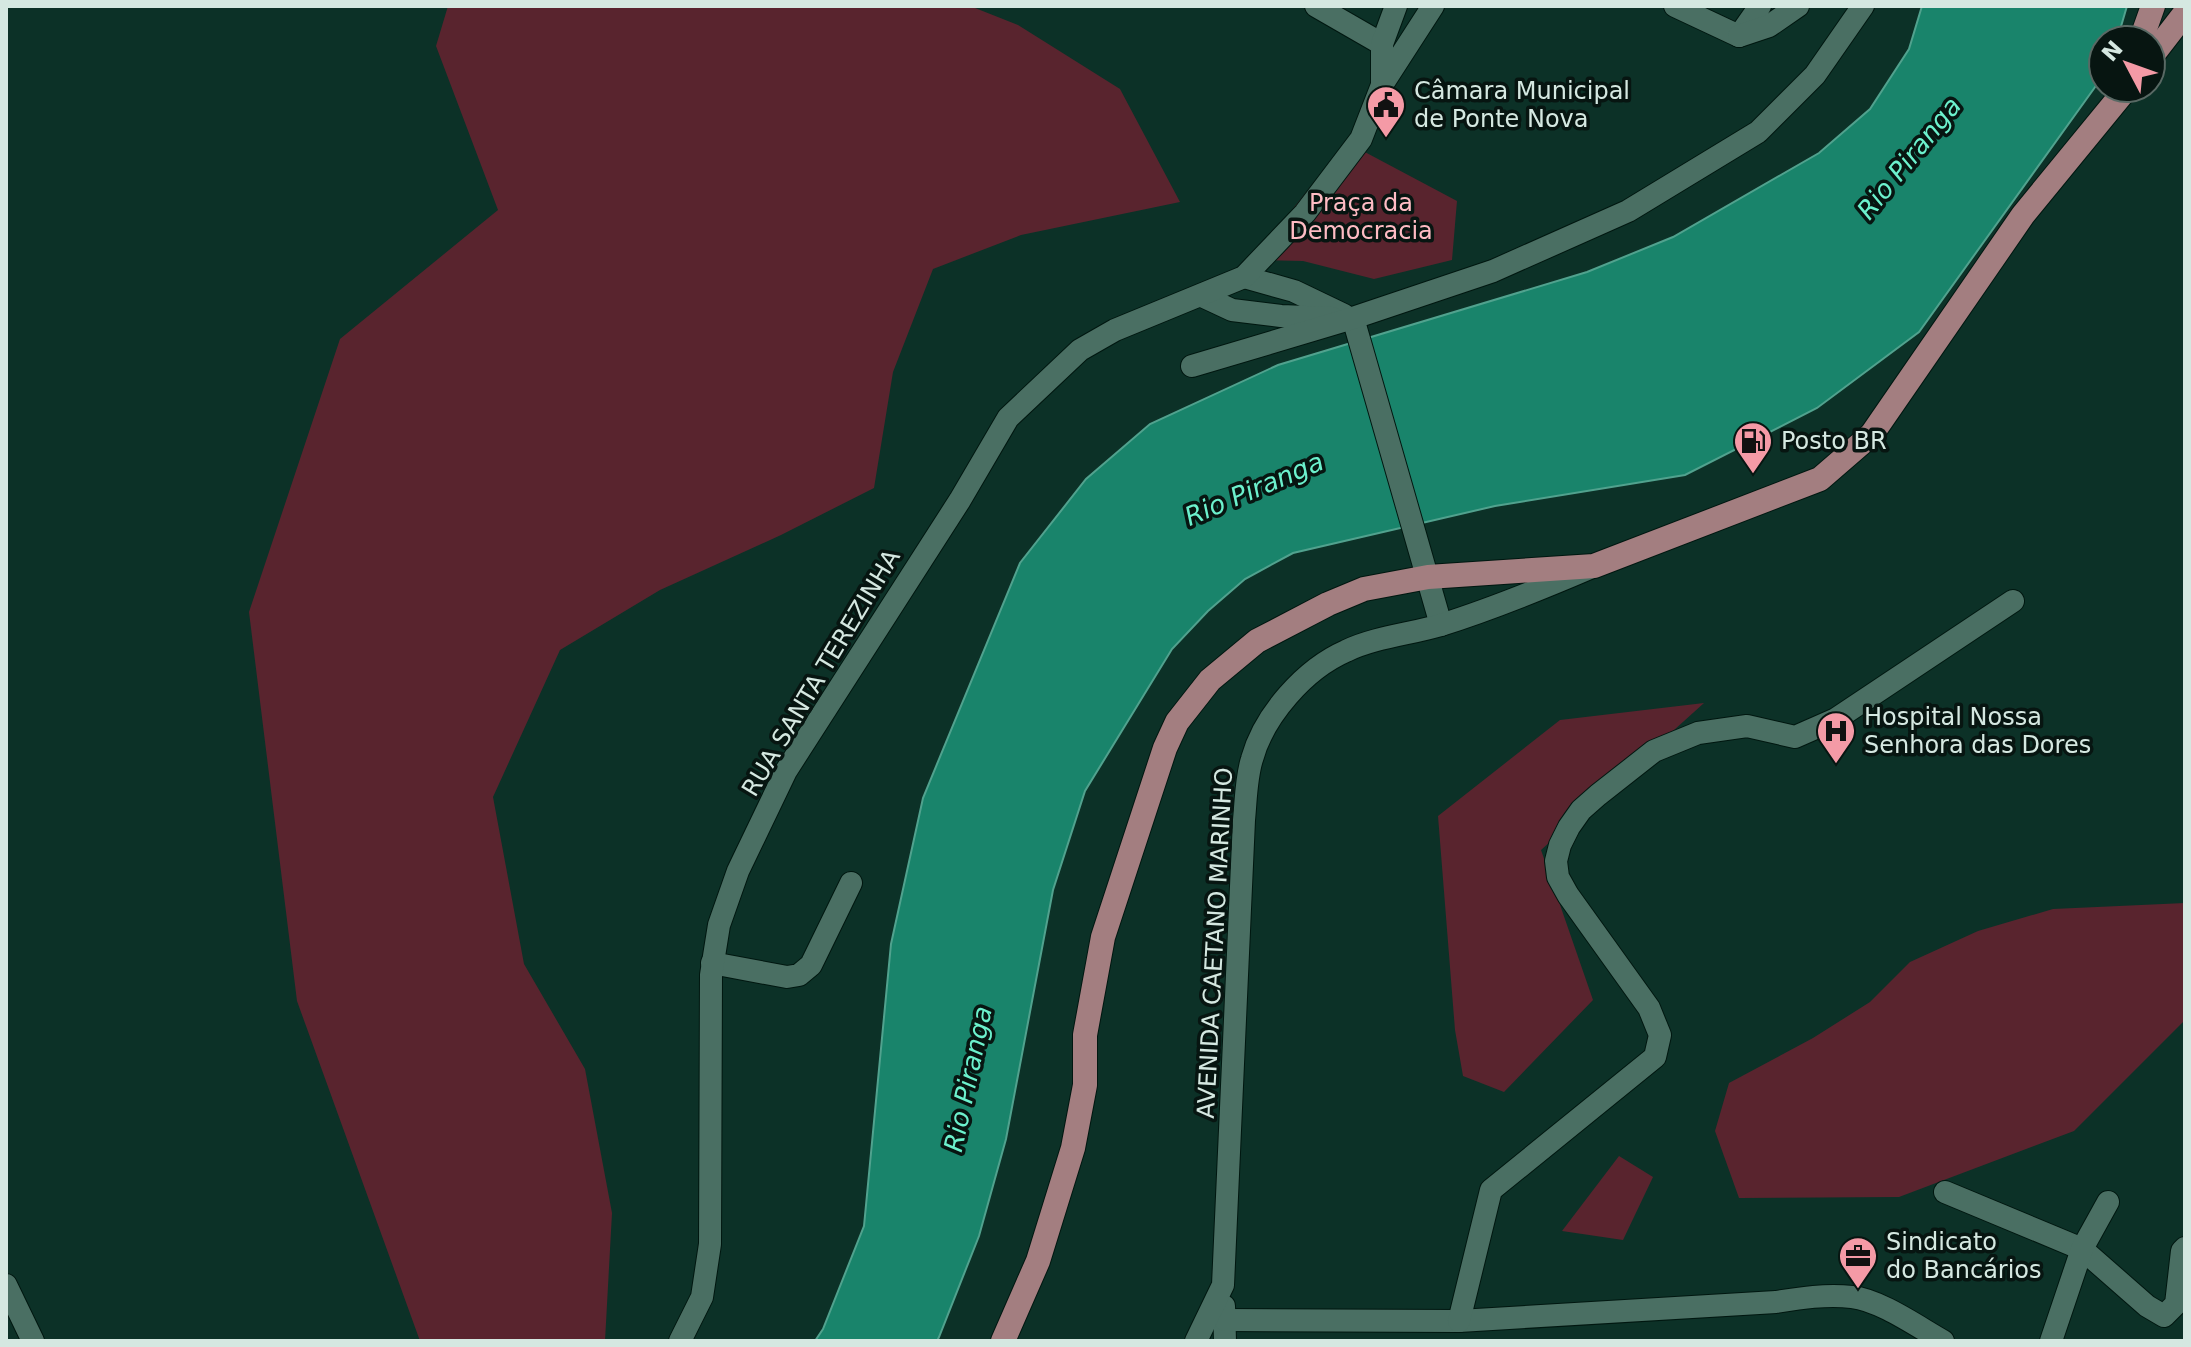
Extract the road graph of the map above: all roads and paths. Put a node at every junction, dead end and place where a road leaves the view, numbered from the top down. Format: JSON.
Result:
{"nodes":[{"id":1,"x":1316,"y":6,"type":"edge"},
{"id":2,"x":1396,"y":6,"type":"edge"},
{"id":3,"x":1433,"y":6,"type":"edge"},
{"id":4,"x":1675,"y":6,"type":"edge"},
{"id":5,"x":1760,"y":6,"type":"edge"},
{"id":6,"x":1798,"y":6,"type":"edge"},
{"id":7,"x":1863,"y":6,"type":"edge"},
{"id":8,"x":2185,"y":13,"type":"edge"},
{"id":9,"x":1739,"y":36,"type":"junction"},
{"id":10,"x":2167,"y":36,"type":"edge"},
{"id":11,"x":1382,"y":44,"type":"junction"},
{"id":12,"x":1382,"y":85,"type":"junction"},
{"id":13,"x":2114,"y":104,"type":"edge"},
{"id":14,"x":1244,"y":277,"type":"junction"},
{"id":15,"x":1202,"y":296,"type":"junction"},
{"id":16,"x":1355,"y":324,"type":"junction"},
{"id":17,"x":1192,"y":366,"type":"dead end"},
{"id":18,"x":1594,"y":566,"type":"junction"},
{"id":19,"x":1428,"y":577,"type":"junction"},
{"id":20,"x":2013,"y":601,"type":"dead end"},
{"id":21,"x":1441,"y":625,"type":"junction"},
{"id":22,"x":851,"y":883,"type":"dead end"},
{"id":23,"x":712,"y":963,"type":"junction"},
{"id":24,"x":1945,"y":1192,"type":"dead end"},
{"id":25,"x":2108,"y":1202,"type":"dead end"},
{"id":26,"x":2185,"y":1248,"type":"edge"},
{"id":27,"x":2082,"y":1249,"type":"junction"},
{"id":28,"x":6,"y":1285,"type":"edge"},
{"id":29,"x":1223,"y":1285,"type":"junction"},
{"id":30,"x":1459,"y":1321,"type":"junction"},
{"id":31,"x":1225,"y":1330,"type":"edge"},
{"id":32,"x":33,"y":1341,"type":"edge"},
{"id":33,"x":680,"y":1341,"type":"edge"},
{"id":34,"x":1003,"y":1341,"type":"edge"},
{"id":35,"x":1196,"y":1341,"type":"edge"},
{"id":36,"x":1943,"y":1341,"type":"edge"},
{"id":37,"x":2051,"y":1341,"type":"edge"}],
"edges":[{"from":1,"to":11,"type":"street"},
{"from":2,"to":11,"type":"street"},
{"from":3,"to":12,"type":"street"},
{"from":4,"to":9,"type":"street"},
{"from":5,"to":9,"type":"street"},
{"from":6,"to":9,"type":"street"},
{"from":7,"to":16,"type":"street"},
{"from":8,"to":10,"type":"main road"},
{"from":11,"to":12,"type":"street"},
{"from":12,"to":14,"type":"street"},
{"from":13,"to":18,"type":"main road"},
{"from":14,"to":15,"type":"street","name":"RUA SANTA TEREZINHA"},
{"from":14,"to":16,"type":"street"},
{"from":15,"to":16,"type":"street"},
{"from":15,"to":23,"type":"street","name":"RUA SANTA TEREZINHA"},
{"from":16,"to":17,"type":"street"},
{"from":16,"to":19,"type":"street"},
{"from":18,"to":19,"type":"main road"},
{"from":18,"to":21,"type":"street","name":"AVENIDA CAETANO MARINHO"},
{"from":19,"to":21,"type":"street"},
{"from":19,"to":34,"type":"main road"},
{"from":20,"to":30,"type":"street"},
{"from":21,"to":29,"type":"street","name":"AVENIDA CAETANO MARINHO"},
{"from":22,"to":23,"type":"street"},
{"from":23,"to":33,"type":"street","name":"RUA SANTA TEREZINHA"},
{"from":24,"to":27,"type":"street"},
{"from":25,"to":27,"type":"street"},
{"from":26,"to":27,"type":"street"},
{"from":27,"to":37,"type":"street"},
{"from":28,"to":32,"type":"street"},
{"from":29,"to":31,"type":"street"},
{"from":29,"to":35,"type":"street","name":"AVENIDA CAETANO MARINHO"},
{"from":30,"to":31,"type":"street"},
{"from":30,"to":36,"type":"street"}]}
